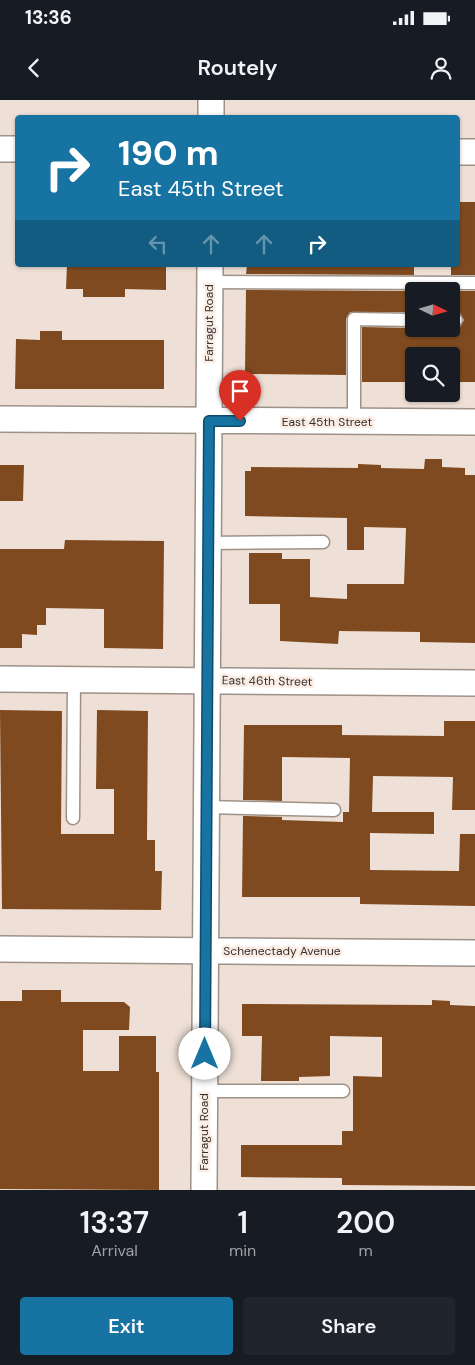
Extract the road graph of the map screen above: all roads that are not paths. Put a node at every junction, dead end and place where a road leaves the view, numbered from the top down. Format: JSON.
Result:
{"nodes":[{"id":1,"x":211,"y":100,"type":"edge"},
{"id":2,"x":211,"y":115,"type":"edge"},
{"id":3,"x":0,"y":149,"type":"edge"},
{"id":4,"x":15,"y":149,"type":"edge"},
{"id":5,"x":460,"y":152,"type":"edge"},
{"id":6,"x":475,"y":152,"type":"edge"},
{"id":7,"x":209,"y":274,"type":"edge"},
{"id":8,"x":475,"y":284,"type":"edge"},
{"id":9,"x":405,"y":320,"type":"edge"},
{"id":10,"x":0,"y":420,"type":"edge"},
{"id":11,"x":209,"y":421,"type":"junction"},
{"id":12,"x":354,"y":422,"type":"junction"},
{"id":13,"x":475,"y":422,"type":"edge"},
{"id":14,"x":323,"y":542,"type":"dead end"},
{"id":15,"x":208,"y":543,"type":"junction"},
{"id":16,"x":0,"y":679,"type":"edge"},
{"id":17,"x":74,"y":680,"type":"junction"},
{"id":18,"x":206,"y":680,"type":"junction"},
{"id":19,"x":475,"y":683,"type":"edge"},
{"id":20,"x":206,"y":807,"type":"junction"},
{"id":21,"x":334,"y":810,"type":"dead end"},
{"id":22,"x":73,"y":818,"type":"dead end"},
{"id":23,"x":0,"y":949,"type":"edge"},
{"id":24,"x":205,"y":951,"type":"junction"},
{"id":25,"x":475,"y":952,"type":"edge"},
{"id":26,"x":205,"y":1091,"type":"junction"},
{"id":27,"x":343,"y":1091,"type":"dead end"},
{"id":28,"x":204,"y":1190,"type":"edge"}],
"edges":[{"from":1,"to":2,"type":"street"},
{"from":3,"to":4,"type":"street"},
{"from":5,"to":6,"type":"street"},
{"from":7,"to":8,"type":"lane"},
{"from":7,"to":11,"type":"street","name":"Farragut Road"},
{"from":9,"to":12,"type":"lane"},
{"from":10,"to":11,"type":"street","name":"East 45th Street"},
{"from":11,"to":12,"type":"street","name":"East 45th Street"},
{"from":11,"to":15,"type":"street","name":"Farragut Road"},
{"from":12,"to":13,"type":"street","name":"East 45th Street"},
{"from":14,"to":15,"type":"lane"},
{"from":15,"to":18,"type":"street","name":"Farragut Road"},
{"from":16,"to":17,"type":"street","name":"East 46th Street"},
{"from":17,"to":18,"type":"street","name":"East 46th Street"},
{"from":17,"to":22,"type":"lane"},
{"from":18,"to":19,"type":"street","name":"East 46th Street"},
{"from":18,"to":20,"type":"street","name":"Farragut Road"},
{"from":20,"to":21,"type":"lane"},
{"from":20,"to":24,"type":"street","name":"Farragut Road"},
{"from":23,"to":24,"type":"street","name":"Schenectady Avenue"},
{"from":24,"to":25,"type":"street","name":"Schenectady Avenue"},
{"from":24,"to":26,"type":"street","name":"Farragut Road"},
{"from":26,"to":27,"type":"lane"},
{"from":26,"to":28,"type":"street","name":"Farragut Road"}]}
